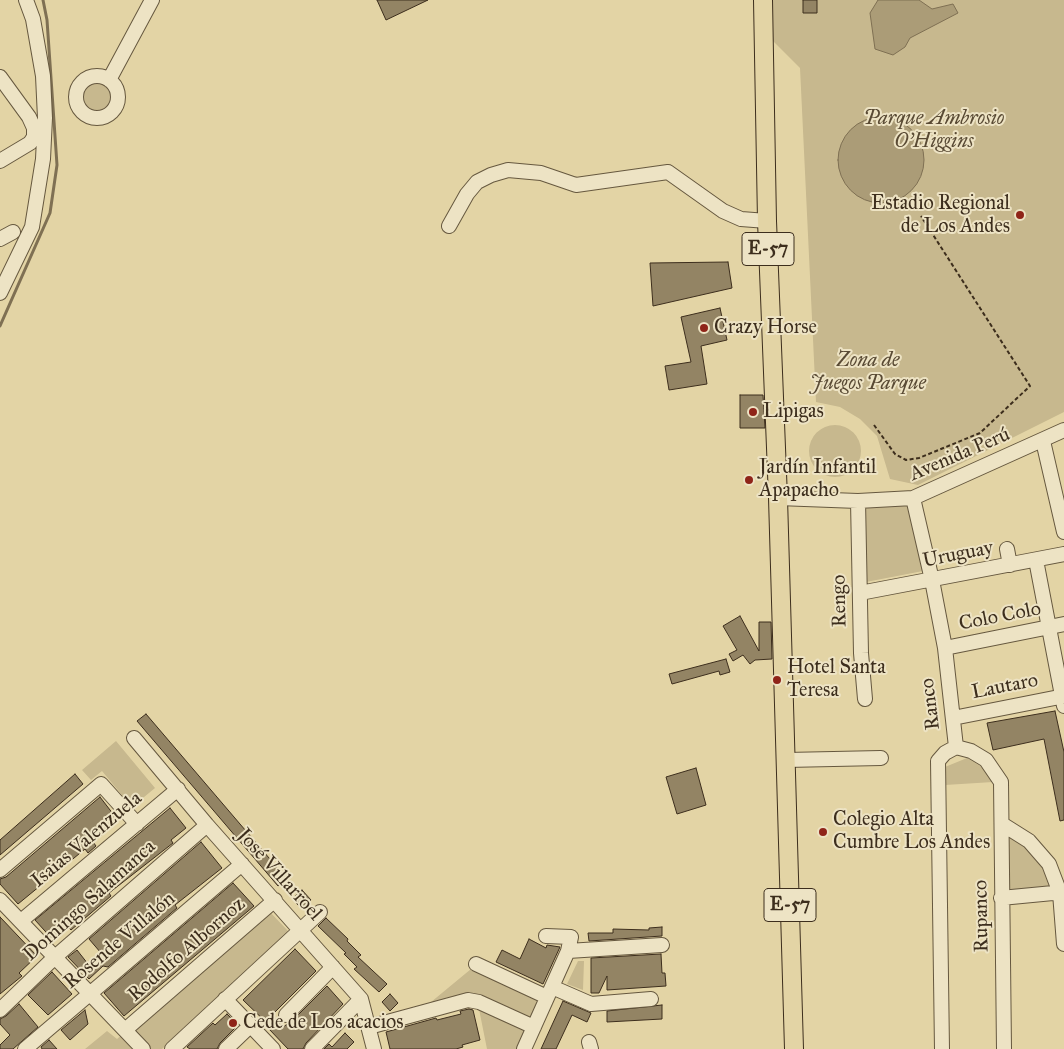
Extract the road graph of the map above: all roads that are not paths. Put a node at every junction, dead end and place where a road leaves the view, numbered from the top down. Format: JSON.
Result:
{"nodes":[{"id":1,"x":26,"y":0,"type":"edge"},
{"id":2,"x":152,"y":0,"type":"edge"},
{"id":3,"x":763,"y":0,"type":"edge"},
{"id":4,"x":0,"y":77,"type":"edge"},
{"id":5,"x":109,"y":80,"type":"dead end"},
{"id":6,"x":0,"y":162,"type":"edge"},
{"id":7,"x":767,"y":221,"type":"junction"},
{"id":8,"x":449,"y":226,"type":"dead end"},
{"id":9,"x":13,"y":232,"type":"dead end"},
{"id":10,"x":0,"y":239,"type":"edge"},
{"id":11,"x":0,"y":294,"type":"edge"},
{"id":12,"x":1064,"y":430,"type":"edge"},
{"id":13,"x":1043,"y":441,"type":"junction"},
{"id":14,"x":778,"y":498,"type":"junction"},
{"id":15,"x":913,"y":498,"type":"junction"},
{"id":16,"x":858,"y":501,"type":"junction"},
{"id":17,"x":1064,"y":532,"type":"edge"},
{"id":18,"x":1007,"y":549,"type":"dead end"},
{"id":19,"x":1064,"y":554,"type":"edge"},
{"id":20,"x":1036,"y":560,"type":"junction"},
{"id":21,"x":1010,"y":565,"type":"junction"},
{"id":22,"x":932,"y":580,"type":"junction"},
{"id":23,"x":860,"y":593,"type":"junction"},
{"id":24,"x":1064,"y":624,"type":"edge"},
{"id":25,"x":1049,"y":627,"type":"junction"},
{"id":26,"x":945,"y":648,"type":"junction"},
{"id":27,"x":1063,"y":699,"type":"edge"},
{"id":28,"x":865,"y":700,"type":"dead end"},
{"id":29,"x":953,"y":718,"type":"junction"},
{"id":30,"x":134,"y":738,"type":"dead end"},
{"id":31,"x":956,"y":747,"type":"junction"},
{"id":32,"x":880,"y":758,"type":"dead end"},
{"id":33,"x":786,"y":760,"type":"junction"},
{"id":34,"x":178,"y":789,"type":"junction"},
{"id":35,"x":137,"y":824,"type":"junction"},
{"id":36,"x":1002,"y":824,"type":"junction"},
{"id":37,"x":207,"y":825,"type":"junction"},
{"id":38,"x":242,"y":864,"type":"junction"},
{"id":39,"x":0,"y":870,"type":"edge"},
{"id":40,"x":1062,"y":892,"type":"edge"},
{"id":41,"x":1001,"y":898,"type":"junction"},
{"id":42,"x":0,"y":900,"type":"edge"},
{"id":43,"x":275,"y":900,"type":"junction"},
{"id":44,"x":320,"y":912,"type":"dead end"},
{"id":45,"x":21,"y":921,"type":"junction"},
{"id":46,"x":301,"y":929,"type":"junction"},
{"id":47,"x":546,"y":936,"type":"dead end"},
{"id":48,"x":1064,"y":944,"type":"edge"},
{"id":49,"x":662,"y":946,"type":"dead end"},
{"id":50,"x":568,"y":951,"type":"junction"},
{"id":51,"x":55,"y":957,"type":"junction"},
{"id":52,"x":476,"y":964,"type":"dead end"},
{"id":53,"x":332,"y":967,"type":"junction"},
{"id":54,"x":89,"y":992,"type":"junction"},
{"id":55,"x":549,"y":992,"type":"junction"},
{"id":56,"x":361,"y":999,"type":"junction"},
{"id":57,"x":651,"y":999,"type":"dead end"},
{"id":58,"x":225,"y":1000,"type":"junction"},
{"id":59,"x":0,"y":1010,"type":"edge"},
{"id":60,"x":286,"y":1014,"type":"dead end"},
{"id":61,"x":250,"y":1026,"type":"junction"},
{"id":62,"x":368,"y":1026,"type":"junction"},
{"id":63,"x":534,"y":1027,"type":"junction"},
{"id":64,"x":125,"y":1030,"type":"junction"},
{"id":65,"x":25,"y":1049,"type":"edge"},
{"id":66,"x":143,"y":1049,"type":"edge"},
{"id":67,"x":172,"y":1049,"type":"edge"},
{"id":68,"x":226,"y":1049,"type":"edge"},
{"id":69,"x":273,"y":1049,"type":"edge"},
{"id":70,"x":312,"y":1049,"type":"edge"},
{"id":71,"x":374,"y":1049,"type":"edge"},
{"id":72,"x":524,"y":1049,"type":"edge"},
{"id":73,"x":794,"y":1049,"type":"edge"},
{"id":74,"x":942,"y":1049,"type":"edge"},
{"id":75,"x":1004,"y":1049,"type":"edge"}],
"edges":[{"from":1,"to":11,"type":"street"},
{"from":2,"to":5,"type":"street"},
{"from":3,"to":7,"type":"main road","number":"E-57"},
{"from":4,"to":6,"type":"street"},
{"from":7,"to":8,"type":"street"},
{"from":7,"to":14,"type":"main road","number":"E-57"},
{"from":9,"to":10,"type":"street"},
{"from":12,"to":13,"type":"street","name":"Avenida Perú"},
{"from":13,"to":15,"type":"street","name":"Avenida Perú"},
{"from":13,"to":17,"type":"street"},
{"from":14,"to":16,"type":"street","name":"Avenida Perú"},
{"from":14,"to":33,"type":"main road","number":"E-57"},
{"from":15,"to":16,"type":"street","name":"Avenida Perú"},
{"from":15,"to":22,"type":"street","name":"Ranco"},
{"from":16,"to":23,"type":"street","name":"Rengo"},
{"from":18,"to":21,"type":"street"},
{"from":19,"to":20,"type":"street","name":"Uruguay"},
{"from":20,"to":21,"type":"street","name":"Uruguay"},
{"from":20,"to":25,"type":"street"},
{"from":21,"to":22,"type":"street","name":"Uruguay"},
{"from":22,"to":23,"type":"street","name":"Uruguay"},
{"from":22,"to":26,"type":"street","name":"Ranco"},
{"from":23,"to":28,"type":"street","name":"Rengo"},
{"from":24,"to":25,"type":"street","name":"Colo Colo"},
{"from":25,"to":26,"type":"street","name":"Colo Colo"},
{"from":25,"to":27,"type":"street"},
{"from":26,"to":29,"type":"street","name":"Ranco"},
{"from":27,"to":29,"type":"street","name":"Lautaro"},
{"from":29,"to":31,"type":"street","name":"Ranco"},
{"from":30,"to":34,"type":"street","name":"José Villarroel"},
{"from":31,"to":36,"type":"street","name":"Rupanco"},
{"from":31,"to":74,"type":"street","name":"Ranco"},
{"from":32,"to":33,"type":"street"},
{"from":33,"to":73,"type":"main road","number":"E-57"},
{"from":34,"to":35,"type":"street","name":"Isaias Valenzuela"},
{"from":34,"to":37,"type":"street","name":"José Villarroel"},
{"from":35,"to":39,"type":"street"},
{"from":35,"to":45,"type":"street","name":"Isaias Valenzuela"},
{"from":36,"to":40,"type":"street"},
{"from":36,"to":41,"type":"street","name":"Rupanco"},
{"from":37,"to":38,"type":"street","name":"José Villarroel"},
{"from":37,"to":51,"type":"street","name":"Domingo Salamanca"},
{"from":38,"to":43,"type":"street","name":"José Villarroel"},
{"from":38,"to":54,"type":"street","name":"Rosende Villalón"},
{"from":40,"to":41,"type":"street"},
{"from":40,"to":48,"type":"street"},
{"from":41,"to":75,"type":"street","name":"Rupanco"},
{"from":42,"to":45,"type":"street"},
{"from":43,"to":46,"type":"street","name":"José Villarroel"},
{"from":43,"to":64,"type":"street","name":"Rodolfo Albornoz"},
{"from":44,"to":46,"type":"street"},
{"from":45,"to":51,"type":"street"},
{"from":46,"to":53,"type":"street","name":"José Villarroel"},
{"from":46,"to":58,"type":"street"},
{"from":47,"to":50,"type":"street"},
{"from":49,"to":50,"type":"street"},
{"from":50,"to":55,"type":"street"},
{"from":51,"to":54,"type":"street"},
{"from":51,"to":59,"type":"street","name":"Domingo Salamanca"},
{"from":52,"to":55,"type":"street"},
{"from":53,"to":56,"type":"street","name":"José Villarroel"},
{"from":53,"to":60,"type":"street"},
{"from":54,"to":64,"type":"street"},
{"from":54,"to":65,"type":"street","name":"Rosende Villalón"},
{"from":55,"to":57,"type":"street"},
{"from":55,"to":63,"type":"street"},
{"from":56,"to":62,"type":"street","name":"José Villarroel"},
{"from":56,"to":70,"type":"street"},
{"from":58,"to":61,"type":"street"},
{"from":58,"to":67,"type":"street"},
{"from":61,"to":68,"type":"street"},
{"from":61,"to":69,"type":"street"},
{"from":62,"to":63,"type":"street"},
{"from":62,"to":71,"type":"street","name":"José Villarroel"},
{"from":63,"to":72,"type":"street"},
{"from":64,"to":66,"type":"street"}]}
